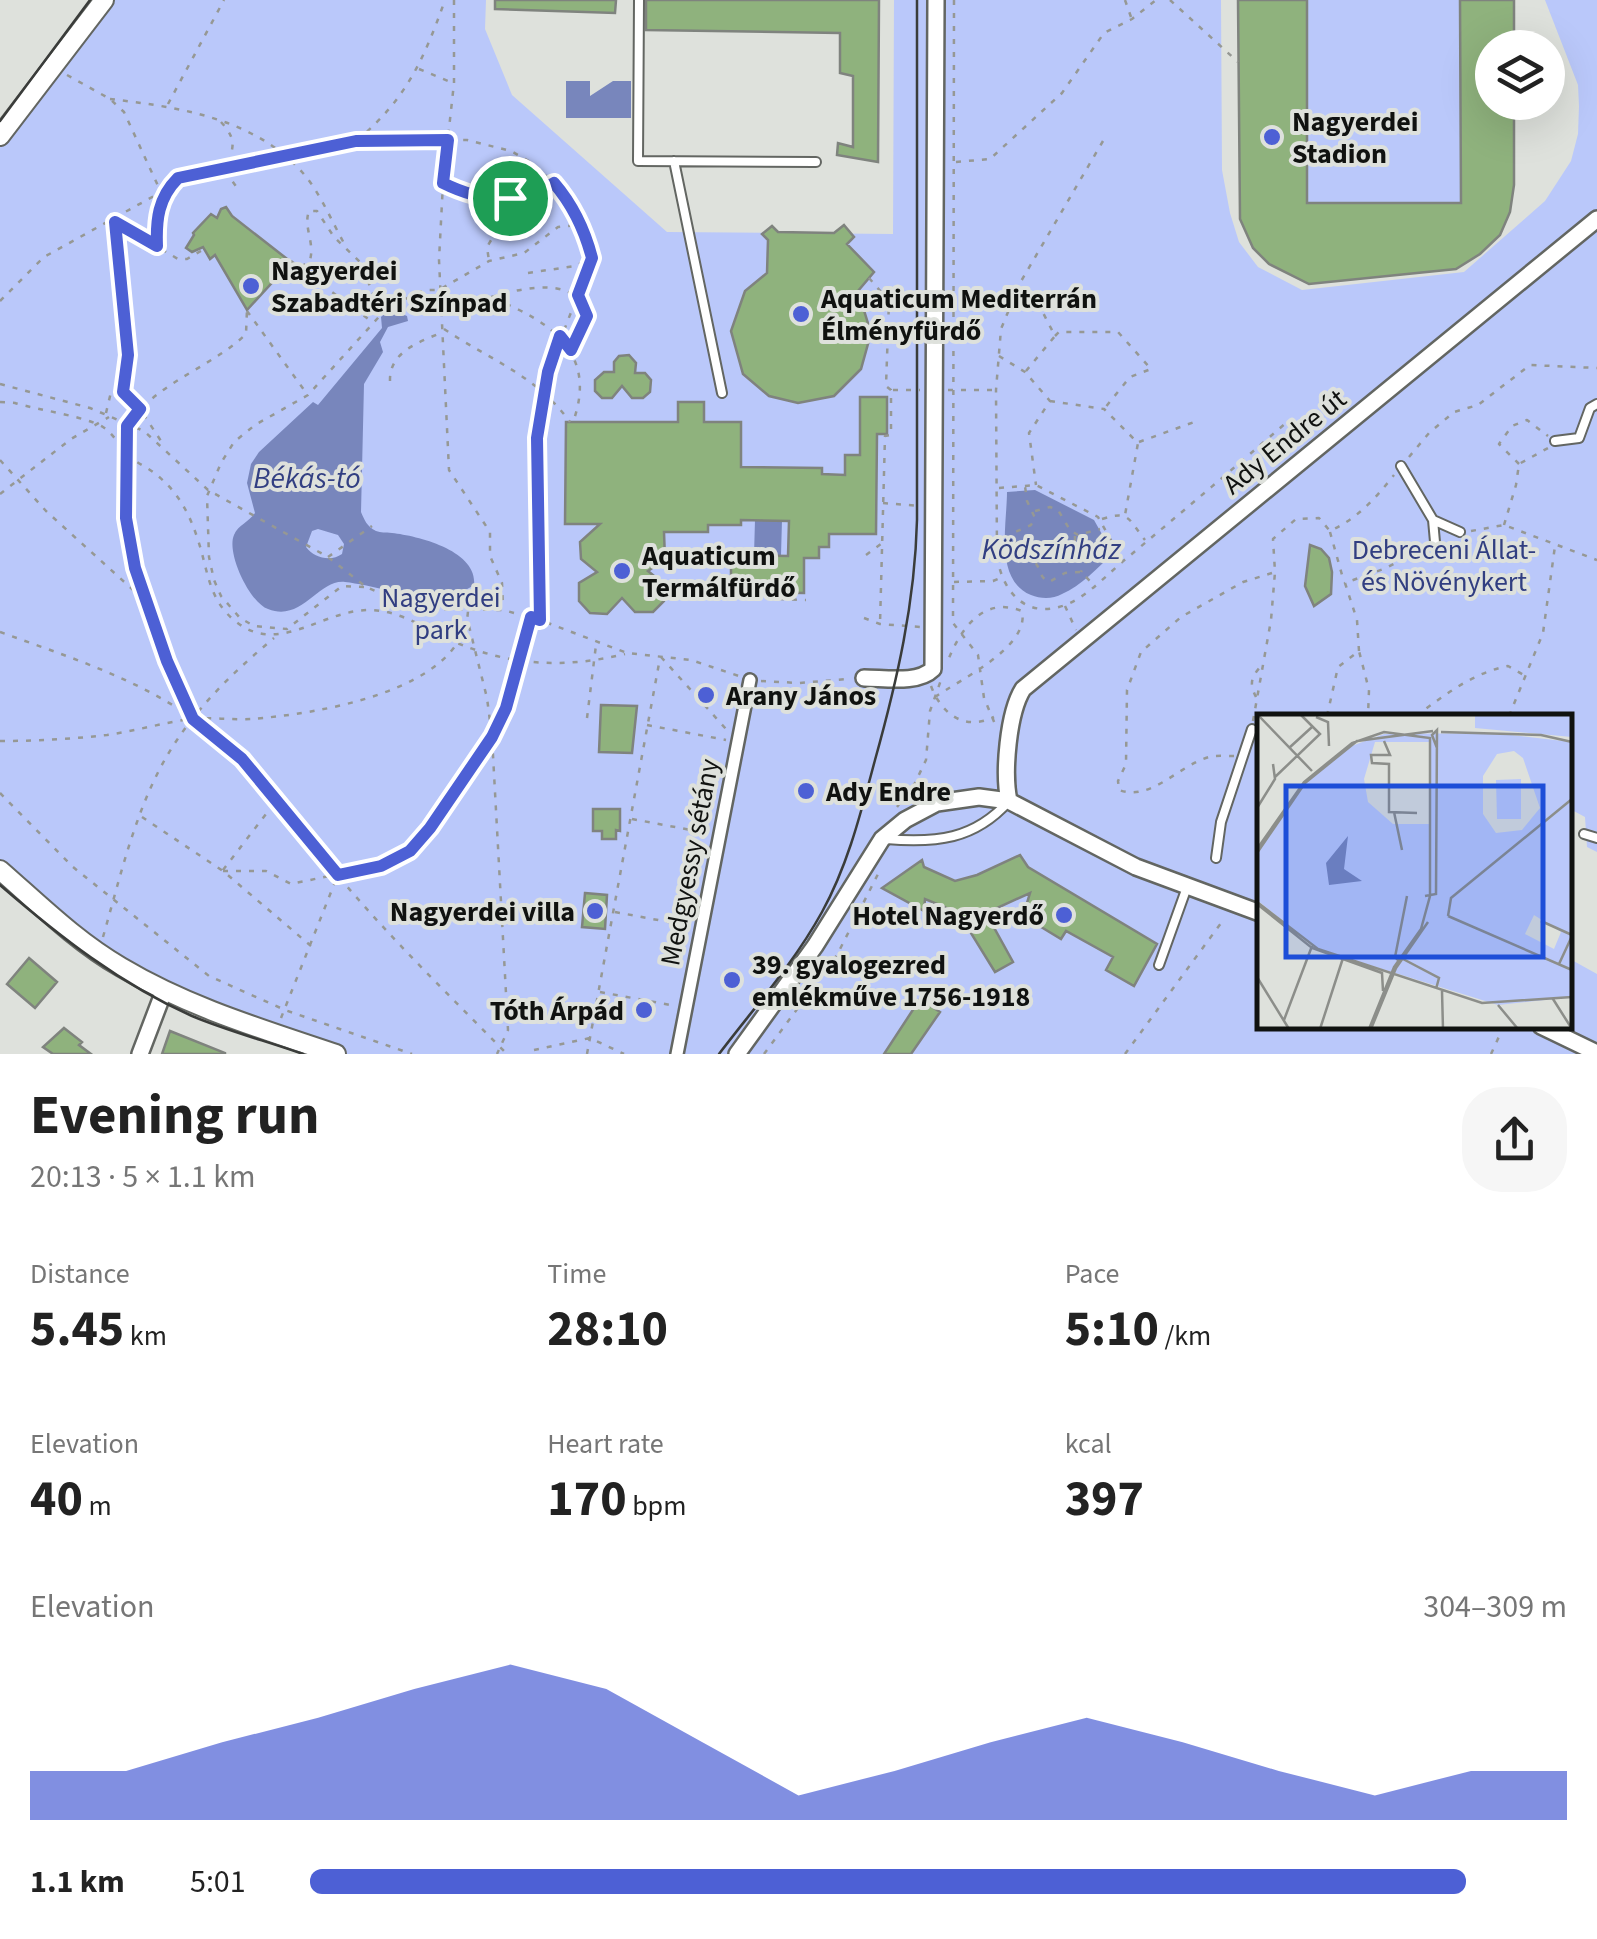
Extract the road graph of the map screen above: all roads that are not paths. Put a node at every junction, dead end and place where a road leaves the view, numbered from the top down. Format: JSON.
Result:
{"nodes":[{"id":1,"x":104,"y":0,"type":"edge"},
{"id":2,"x":639,"y":0,"type":"edge"},
{"id":3,"x":936,"y":0,"type":"edge"},
{"id":4,"x":0,"y":136,"type":"edge"},
{"id":5,"x":674,"y":161,"type":"junction"},
{"id":6,"x":816,"y":162,"type":"dead end"},
{"id":7,"x":1597,"y":219,"type":"edge"},
{"id":8,"x":722,"y":393,"type":"dead end"},
{"id":9,"x":1597,"y":404,"type":"edge"},
{"id":10,"x":1555,"y":442,"type":"road end"},
{"id":11,"x":1401,"y":466,"type":"road end"},
{"id":12,"x":1433,"y":520,"type":"junction"},
{"id":13,"x":1460,"y":532,"type":"road end"},
{"id":14,"x":1435,"y":542,"type":"road end"},
{"id":15,"x":864,"y":678,"type":"dead end"},
{"id":16,"x":750,"y":680,"type":"dead end"},
{"id":17,"x":1252,"y":729,"type":"road end"},
{"id":18,"x":1009,"y":800,"type":"junction"},
{"id":19,"x":1584,"y":834,"type":"dead end"},
{"id":20,"x":882,"y":838,"type":"junction"},
{"id":21,"x":1597,"y":838,"type":"edge"},
{"id":22,"x":1216,"y":858,"type":"dead end"},
{"id":23,"x":0,"y":870,"type":"edge"},
{"id":24,"x":1187,"y":886,"type":"junction"},
{"id":25,"x":1257,"y":912,"type":"edge"},
{"id":26,"x":1160,"y":965,"type":"dead end"},
{"id":27,"x":164,"y":991,"type":"junction"},
{"id":28,"x":1546,"y":1029,"type":"edge"},
{"id":29,"x":1597,"y":1053,"type":"edge"},
{"id":30,"x":140,"y":1054,"type":"edge"},
{"id":31,"x":336,"y":1054,"type":"edge"},
{"id":32,"x":677,"y":1054,"type":"edge"},
{"id":33,"x":737,"y":1054,"type":"edge"}],
"edges":[{"from":1,"to":4,"type":"street"},
{"from":2,"to":5,"type":"lane"},
{"from":3,"to":15,"type":"street"},
{"from":5,"to":6,"type":"lane"},
{"from":5,"to":8,"type":"lane"},
{"from":7,"to":18,"type":"street","name":"Ady Endre út"},
{"from":9,"to":10,"type":"lane"},
{"from":11,"to":12,"type":"lane"},
{"from":12,"to":13,"type":"lane"},
{"from":12,"to":14,"type":"lane"},
{"from":16,"to":32,"type":"street","name":"Medgyessy sétány"},
{"from":17,"to":22,"type":"lane"},
{"from":18,"to":20,"type":"street"},
{"from":18,"to":20,"type":"lane"},
{"from":18,"to":24,"type":"street"},
{"from":19,"to":21,"type":"lane"},
{"from":20,"to":33,"type":"street"},
{"from":23,"to":27,"type":"street"},
{"from":24,"to":25,"type":"street"},
{"from":24,"to":26,"type":"lane"},
{"from":27,"to":30,"type":"street"},
{"from":27,"to":31,"type":"street"},
{"from":28,"to":29,"type":"street"}]}
